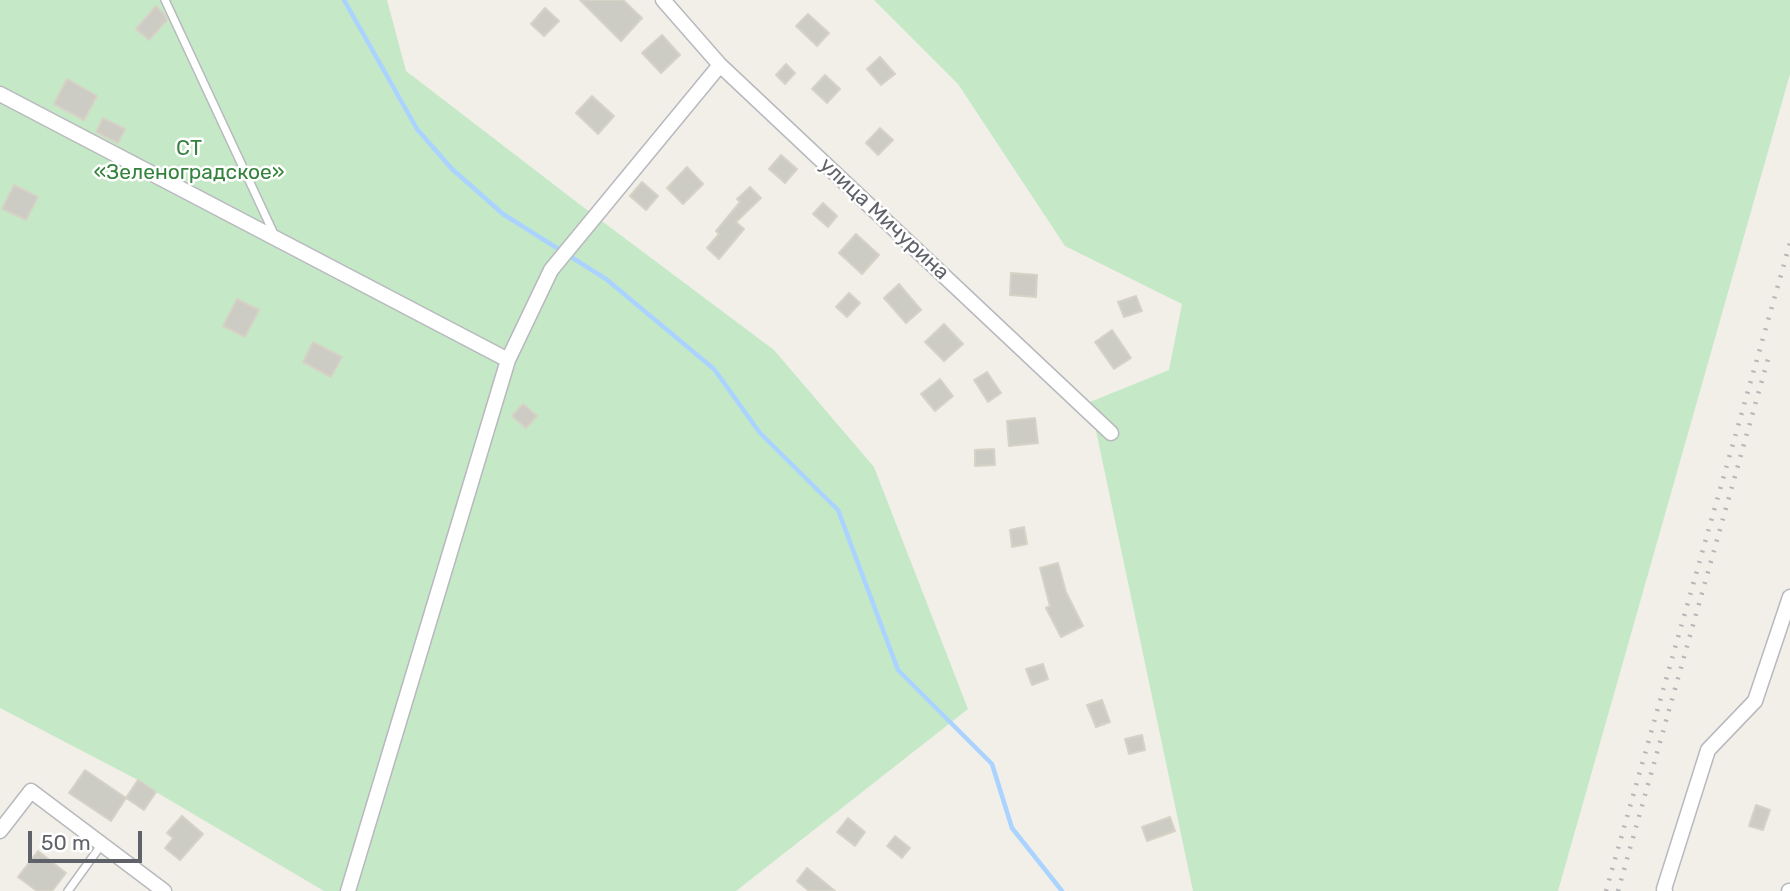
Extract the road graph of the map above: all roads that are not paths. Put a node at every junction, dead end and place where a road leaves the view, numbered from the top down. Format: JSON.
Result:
{"nodes":[{"id":1,"x":165,"y":0,"type":"edge"},
{"id":2,"x":663,"y":0,"type":"edge"},
{"id":3,"x":720,"y":65,"type":"junction"},
{"id":4,"x":0,"y":94,"type":"edge"},
{"id":5,"x":275,"y":238,"type":"junction"},
{"id":6,"x":508,"y":360,"type":"junction"},
{"id":7,"x":1111,"y":432,"type":"dead end"},
{"id":8,"x":1790,"y":597,"type":"edge"},
{"id":9,"x":0,"y":831,"type":"edge"},
{"id":10,"x":103,"y":845,"type":"junction"},
{"id":11,"x":68,"y":891,"type":"edge"},
{"id":12,"x":164,"y":891,"type":"edge"},
{"id":13,"x":348,"y":891,"type":"edge"},
{"id":14,"x":1665,"y":891,"type":"edge"}],
"edges":[{"from":1,"to":5,"type":"lane"},
{"from":2,"to":3,"type":"street","name":"улица Мичурина"},
{"from":3,"to":6,"type":"street"},
{"from":3,"to":7,"type":"street","name":"улица Мичурина"},
{"from":4,"to":5,"type":"street"},
{"from":5,"to":6,"type":"street"},
{"from":6,"to":13,"type":"street"},
{"from":8,"to":14,"type":"street"},
{"from":9,"to":10,"type":"street"},
{"from":10,"to":11,"type":"lane"},
{"from":10,"to":12,"type":"street"}]}
